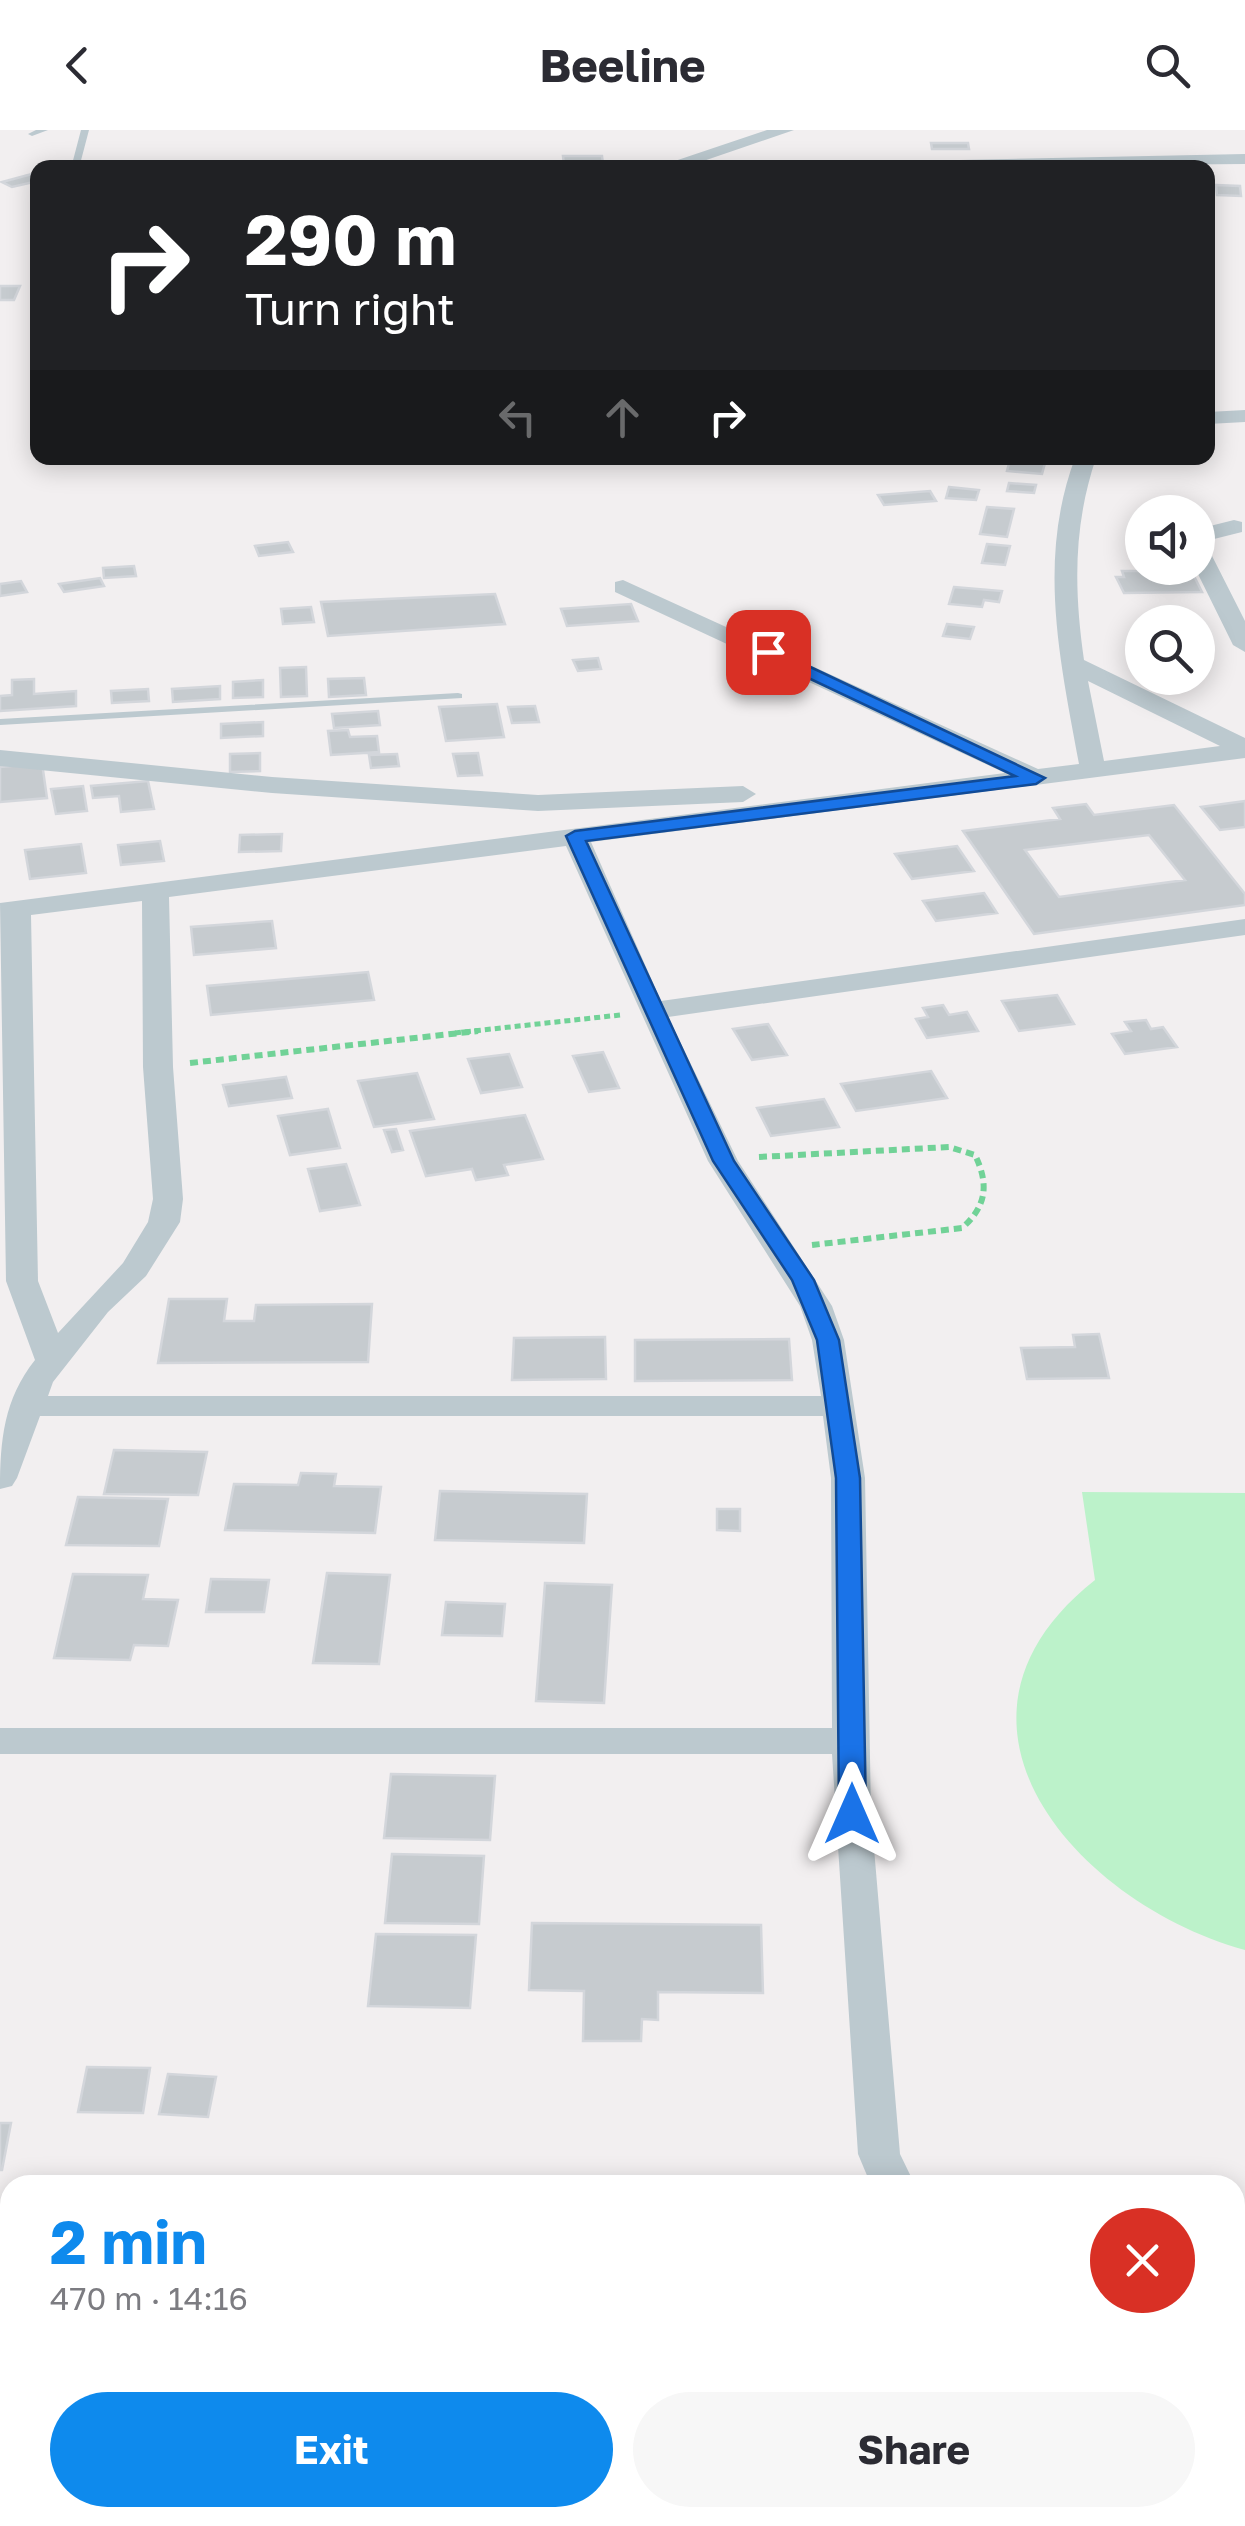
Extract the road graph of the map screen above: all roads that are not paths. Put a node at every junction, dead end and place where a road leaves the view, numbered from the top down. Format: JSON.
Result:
{"nodes":[{"id":1,"x":44,"y":130,"type":"edge"},
{"id":2,"x":85,"y":130,"type":"edge"},
{"id":3,"x":785,"y":130,"type":"edge"},
{"id":4,"x":32,"y":134,"type":"dead end"},
{"id":5,"x":1245,"y":159,"type":"edge"},
{"id":6,"x":77,"y":160,"type":"edge"},
{"id":7,"x":689,"y":160,"type":"edge"},
{"id":8,"x":1198,"y":160,"type":"edge"},
{"id":9,"x":1245,"y":416,"type":"edge"},
{"id":10,"x":1215,"y":418,"type":"edge"},
{"id":11,"x":1082,"y":465,"type":"edge"},
{"id":12,"x":1234,"y":527,"type":"dead end"},
{"id":13,"x":1215,"y":532,"type":"edge"},
{"id":14,"x":1215,"y":584,"type":"edge"},
{"id":15,"x":623,"y":587,"type":"dead end"},
{"id":16,"x":1245,"y":645,"type":"edge"},
{"id":17,"x":1073,"y":664,"type":"junction"},
{"id":18,"x":458,"y":696,"type":"dead end"},
{"id":19,"x":0,"y":722,"type":"edge"},
{"id":20,"x":1245,"y":749,"type":"edge"},
{"id":21,"x":0,"y":758,"type":"edge"},
{"id":22,"x":1093,"y":770,"type":"junction"},
{"id":23,"x":1036,"y":778,"type":"junction"},
{"id":24,"x":872,"y":798,"type":"junction"},
{"id":25,"x":575,"y":836,"type":"junction"},
{"id":26,"x":156,"y":888,"type":"junction"},
{"id":27,"x":8,"y":910,"type":"edge"},
{"id":28,"x":1245,"y":927,"type":"edge"},
{"id":29,"x":651,"y":1012,"type":"junction"},
{"id":30,"x":11,"y":1282,"type":"edge"},
{"id":31,"x":51,"y":1359,"type":"junction"},
{"id":32,"x":26,"y":1406,"type":"junction"},
{"id":33,"x":839,"y":1406,"type":"junction"},
{"id":34,"x":2,"y":1465,"type":"edge"},
{"id":35,"x":0,"y":1741,"type":"edge"},
{"id":36,"x":852,"y":1741,"type":"junction"},
{"id":37,"x":888,"y":2175,"type":"edge"}],
"edges":[{"from":1,"to":4,"type":"lane"},
{"from":2,"to":6,"type":"lane"},
{"from":3,"to":7,"type":"street"},
{"from":5,"to":8,"type":"street"},
{"from":9,"to":10,"type":"street"},
{"from":11,"to":17,"type":"street"},
{"from":12,"to":13,"type":"street"},
{"from":14,"to":16,"type":"street"},
{"from":15,"to":23,"type":"street"},
{"from":17,"to":20,"type":"street"},
{"from":17,"to":22,"type":"street"},
{"from":18,"to":19,"type":"lane"},
{"from":20,"to":22,"type":"street"},
{"from":21,"to":24,"type":"street"},
{"from":22,"to":23,"type":"street"},
{"from":23,"to":24,"type":"street"},
{"from":24,"to":25,"type":"street"},
{"from":25,"to":26,"type":"street"},
{"from":25,"to":29,"type":"street"},
{"from":26,"to":27,"type":"street"},
{"from":26,"to":31,"type":"street"},
{"from":27,"to":30,"type":"street"},
{"from":28,"to":29,"type":"street"},
{"from":29,"to":33,"type":"street"},
{"from":30,"to":31,"type":"street"},
{"from":31,"to":32,"type":"street"},
{"from":32,"to":33,"type":"street"},
{"from":32,"to":34,"type":"street"},
{"from":33,"to":36,"type":"street"},
{"from":35,"to":36,"type":"street"},
{"from":36,"to":37,"type":"street"}]}
